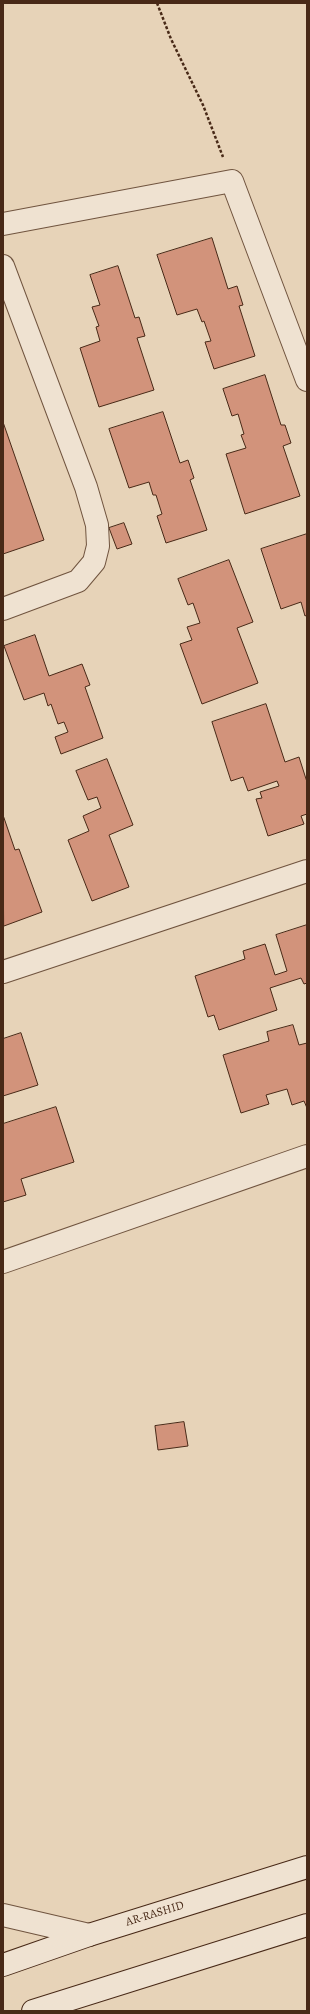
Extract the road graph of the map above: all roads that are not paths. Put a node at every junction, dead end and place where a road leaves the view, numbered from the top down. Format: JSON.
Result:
{"nodes":[{"id":1,"x":3,"y":224,"type":"edge"},
{"id":2,"x":3,"y":266,"type":"edge"},
{"id":3,"x":307,"y":380,"type":"edge"},
{"id":4,"x":3,"y":609,"type":"edge"},
{"id":5,"x":307,"y":871,"type":"edge"},
{"id":6,"x":3,"y":972,"type":"edge"},
{"id":7,"x":307,"y":1156,"type":"edge"},
{"id":8,"x":3,"y":1262,"type":"edge"},
{"id":9,"x":307,"y":1867,"type":"edge"},
{"id":10,"x":3,"y":1915,"type":"edge"},
{"id":11,"x":307,"y":1925,"type":"edge"},
{"id":12,"x":89,"y":1935,"type":"junction"},
{"id":13,"x":3,"y":1965,"type":"edge"},
{"id":14,"x":33,"y":2011,"type":"edge"}],
"edges":[{"from":1,"to":3,"type":"street"},
{"from":2,"to":4,"type":"street"},
{"from":5,"to":6,"type":"street"},
{"from":7,"to":8,"type":"street"},
{"from":9,"to":12,"type":"street","name":"AR-RASHID"},
{"from":10,"to":12,"type":"street"},
{"from":11,"to":14,"type":"street"},
{"from":12,"to":13,"type":"street","name":"AR-RASHID"}]}
